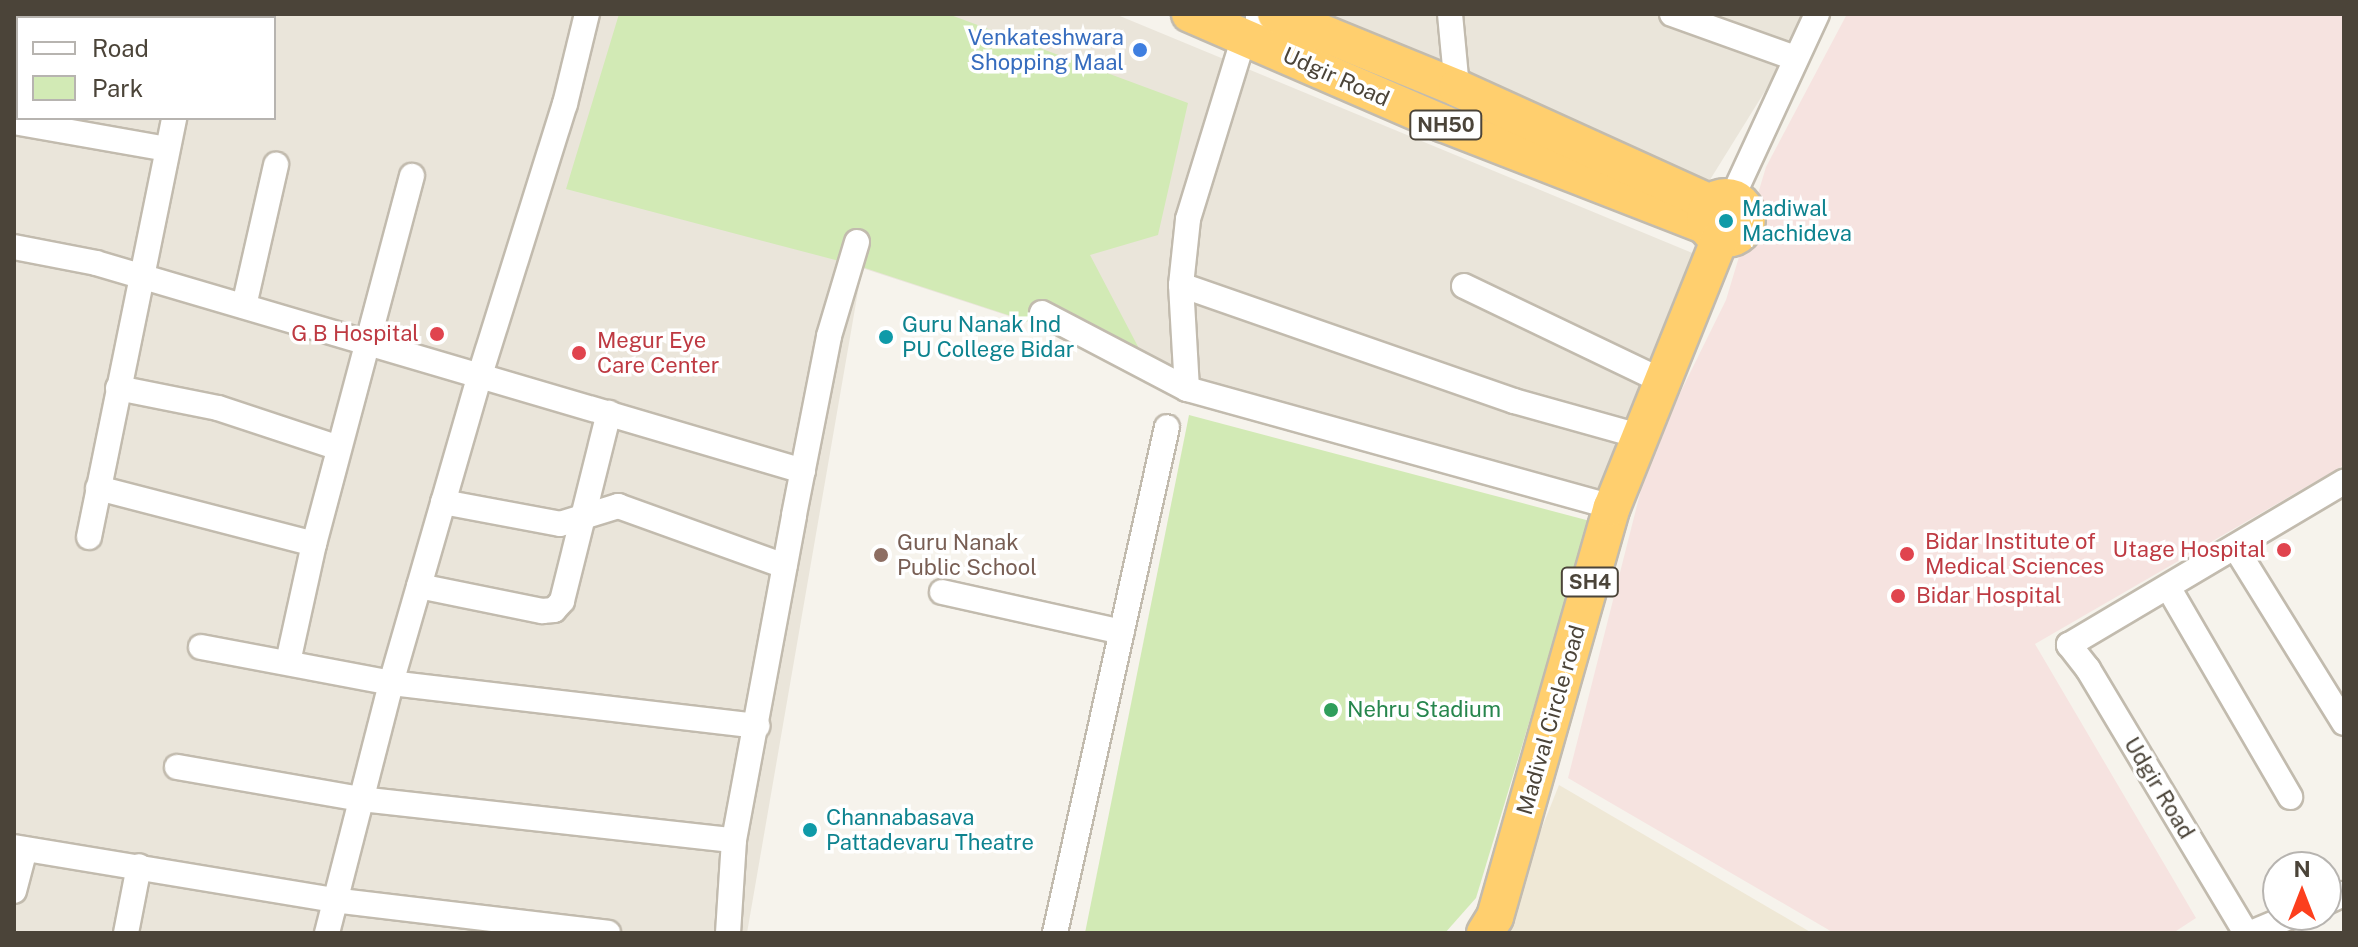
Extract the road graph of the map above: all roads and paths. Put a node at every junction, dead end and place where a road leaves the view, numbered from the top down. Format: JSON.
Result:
{"nodes":[{"id":1,"x":587,"y":14,"type":"edge"},
{"id":2,"x":1190,"y":14,"type":"edge"},
{"id":3,"x":1450,"y":14,"type":"edge"},
{"id":4,"x":1672,"y":14,"type":"edge"},
{"id":5,"x":1817,"y":14,"type":"edge"},
{"id":6,"x":1259,"y":27,"type":"edge"},
{"id":7,"x":1795,"y":58,"type":"junction"},
{"id":8,"x":1457,"y":88,"type":"junction"},
{"id":9,"x":174,"y":120,"type":"edge"},
{"id":10,"x":14,"y":122,"type":"edge"},
{"id":11,"x":68,"y":125,"type":"edge"},
{"id":12,"x":167,"y":149,"type":"junction"},
{"id":13,"x":276,"y":165,"type":"dead end"},
{"id":14,"x":412,"y":176,"type":"dead end"},
{"id":15,"x":1717,"y":216,"type":"junction"},
{"id":16,"x":857,"y":242,"type":"dead end"},
{"id":17,"x":14,"y":247,"type":"edge"},
{"id":18,"x":142,"y":276,"type":"junction"},
{"id":19,"x":1181,"y":285,"type":"junction"},
{"id":20,"x":1464,"y":286,"type":"dead end"},
{"id":21,"x":244,"y":306,"type":"junction"},
{"id":22,"x":1042,"y":313,"type":"dead end"},
{"id":23,"x":367,"y":341,"type":"junction"},
{"id":24,"x":479,"y":378,"type":"junction"},
{"id":25,"x":1662,"y":381,"type":"junction"},
{"id":26,"x":118,"y":388,"type":"junction"},
{"id":27,"x":1187,"y":389,"type":"junction"},
{"id":28,"x":609,"y":413,"type":"junction"},
{"id":29,"x":1167,"y":427,"type":"dead end"},
{"id":30,"x":1639,"y":436,"type":"junction"},
{"id":31,"x":339,"y":448,"type":"junction"},
{"id":32,"x":803,"y":471,"type":"junction"},
{"id":33,"x":2344,"y":482,"type":"edge"},
{"id":34,"x":98,"y":488,"type":"junction"},
{"id":35,"x":443,"y":502,"type":"junction"},
{"id":36,"x":1612,"y":507,"type":"junction"},
{"id":37,"x":582,"y":518,"type":"junction"},
{"id":38,"x":89,"y":537,"type":"dead end"},
{"id":39,"x":314,"y":544,"type":"junction"},
{"id":40,"x":2235,"y":547,"type":"junction"},
{"id":41,"x":785,"y":566,"type":"junction"},
{"id":42,"x":419,"y":586,"type":"junction"},
{"id":43,"x":2168,"y":587,"type":"junction"},
{"id":44,"x":942,"y":592,"type":"dead end"},
{"id":45,"x":1122,"y":632,"type":"junction"},
{"id":46,"x":201,"y":647,"type":"dead end"},
{"id":47,"x":288,"y":662,"type":"junction"},
{"id":48,"x":391,"y":683,"type":"junction"},
{"id":49,"x":2344,"y":723,"type":"edge"},
{"id":50,"x":757,"y":726,"type":"junction"},
{"id":51,"x":177,"y":767,"type":"dead end"},
{"id":52,"x":2290,"y":797,"type":"dead end"},
{"id":53,"x":360,"y":799,"type":"junction"},
{"id":54,"x":734,"y":840,"type":"junction"},
{"id":55,"x":20,"y":848,"type":"edge"},
{"id":56,"x":139,"y":866,"type":"junction"},
{"id":57,"x":14,"y":891,"type":"edge"},
{"id":58,"x":333,"y":900,"type":"junction"},
{"id":59,"x":126,"y":933,"type":"edge"},
{"id":60,"x":327,"y":933,"type":"edge"},
{"id":61,"x":608,"y":933,"type":"edge"},
{"id":62,"x":728,"y":933,"type":"edge"},
{"id":63,"x":1055,"y":933,"type":"edge"},
{"id":64,"x":1485,"y":933,"type":"edge"},
{"id":65,"x":2248,"y":933,"type":"edge"}],
"edges":[{"from":1,"to":24,"type":"street"},
{"from":2,"to":6,"type":"highway","name":"Udgir Road","number":"NH50"},
{"from":3,"to":8,"type":"street"},
{"from":4,"to":7,"type":"street"},
{"from":5,"to":7,"type":"street"},
{"from":6,"to":8,"type":"highway","name":"Udgir Road","number":"NH50"},
{"from":6,"to":15,"type":"highway","name":"Udgir Road","number":"NH50"},
{"from":6,"to":19,"type":"street"},
{"from":7,"to":15,"type":"street"},
{"from":8,"to":15,"type":"highway","name":"Udgir Road","number":"NH50"},
{"from":9,"to":12,"type":"street"},
{"from":10,"to":11,"type":"street"},
{"from":11,"to":12,"type":"street"},
{"from":12,"to":18,"type":"street"},
{"from":13,"to":21,"type":"street"},
{"from":14,"to":23,"type":"street"},
{"from":15,"to":25,"type":"highway","name":"Madival Circle road","number":"SH4"},
{"from":16,"to":32,"type":"street"},
{"from":17,"to":18,"type":"street"},
{"from":18,"to":21,"type":"street"},
{"from":18,"to":26,"type":"street"},
{"from":19,"to":27,"type":"street"},
{"from":19,"to":30,"type":"street"},
{"from":20,"to":25,"type":"street"},
{"from":21,"to":23,"type":"street"},
{"from":22,"to":27,"type":"street"},
{"from":23,"to":24,"type":"street"},
{"from":23,"to":31,"type":"street"},
{"from":24,"to":28,"type":"street"},
{"from":24,"to":35,"type":"street"},
{"from":25,"to":30,"type":"highway","name":"Madival Circle road","number":"SH4"},
{"from":26,"to":31,"type":"street"},
{"from":26,"to":34,"type":"street"},
{"from":27,"to":36,"type":"street"},
{"from":28,"to":32,"type":"street"},
{"from":28,"to":37,"type":"street"},
{"from":29,"to":45,"type":"street"},
{"from":30,"to":36,"type":"highway","name":"Madival Circle road","number":"SH4"},
{"from":31,"to":39,"type":"street"},
{"from":32,"to":41,"type":"street"},
{"from":33,"to":40,"type":"street"},
{"from":34,"to":38,"type":"street"},
{"from":34,"to":39,"type":"street"},
{"from":35,"to":37,"type":"street"},
{"from":35,"to":42,"type":"street"},
{"from":36,"to":64,"type":"highway","name":"Madival Circle road","number":"SH4"},
{"from":37,"to":41,"type":"street"},
{"from":37,"to":42,"type":"street"},
{"from":39,"to":47,"type":"street"},
{"from":40,"to":43,"type":"street"},
{"from":40,"to":49,"type":"street"},
{"from":41,"to":50,"type":"street"},
{"from":42,"to":48,"type":"street"},
{"from":43,"to":52,"type":"street"},
{"from":43,"to":65,"type":"street","name":"Udgir Road"},
{"from":44,"to":45,"type":"street"},
{"from":45,"to":63,"type":"street"},
{"from":46,"to":47,"type":"street"},
{"from":47,"to":48,"type":"street"},
{"from":48,"to":50,"type":"street"},
{"from":48,"to":53,"type":"street"},
{"from":50,"to":54,"type":"street"},
{"from":51,"to":53,"type":"street"},
{"from":53,"to":54,"type":"street"},
{"from":53,"to":58,"type":"street"},
{"from":54,"to":62,"type":"street"},
{"from":55,"to":56,"type":"street"},
{"from":55,"to":57,"type":"street"},
{"from":56,"to":58,"type":"street"},
{"from":56,"to":59,"type":"street"},
{"from":58,"to":60,"type":"street"},
{"from":58,"to":61,"type":"street"}]}
